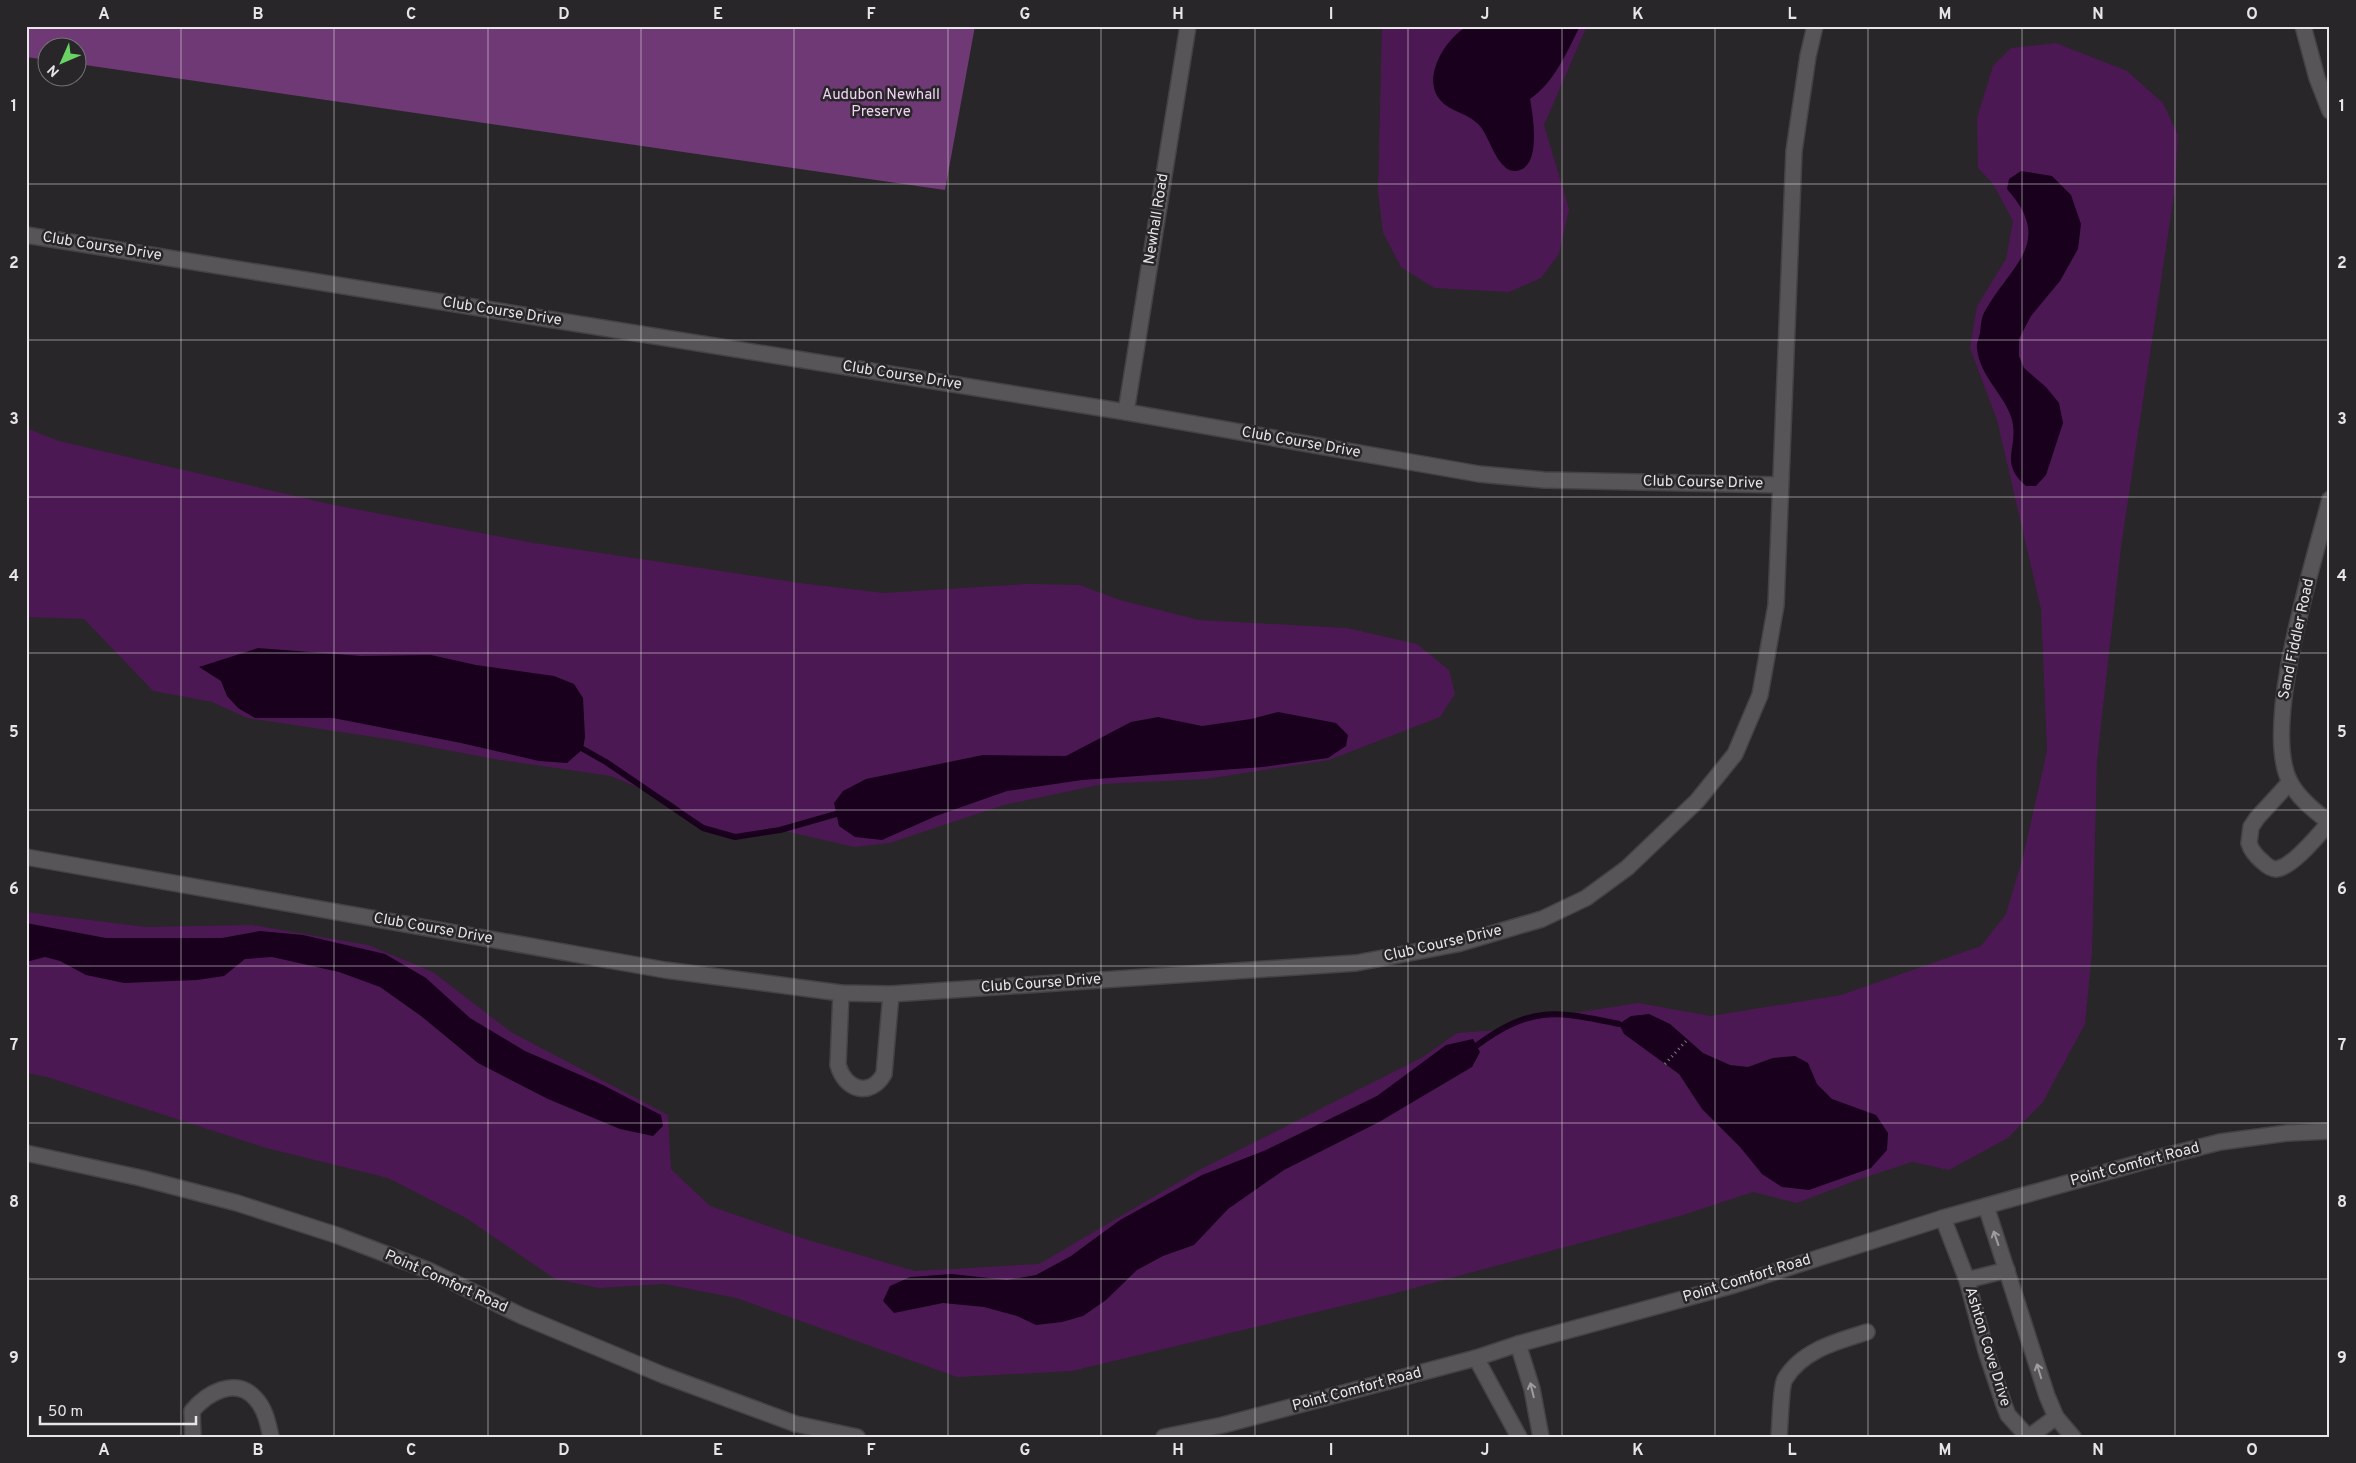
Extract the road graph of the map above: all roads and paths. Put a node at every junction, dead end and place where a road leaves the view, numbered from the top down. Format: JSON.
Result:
{"nodes":[{"id":1,"x":1188,"y":26,"type":"edge"},
{"id":2,"x":1815,"y":26,"type":"edge"},
{"id":3,"x":2303,"y":26,"type":"edge"},
{"id":4,"x":2330,"y":111,"type":"edge"},
{"id":5,"x":26,"y":235,"type":"edge"},
{"id":6,"x":1126,"y":412,"type":"junction"},
{"id":7,"x":1780,"y":485,"type":"junction"},
{"id":8,"x":2330,"y":499,"type":"edge"},
{"id":9,"x":2290,"y":782,"type":"junction"},
{"id":10,"x":2329,"y":823,"type":"edge"},
{"id":11,"x":26,"y":858,"type":"edge"},
{"id":12,"x":841,"y":992,"type":"junction"},
{"id":13,"x":891,"y":994,"type":"junction"},
{"id":14,"x":1688,"y":1040,"type":"dead end"},
{"id":15,"x":1665,"y":1064,"type":"dead end"},
{"id":16,"x":2330,"y":1131,"type":"edge"},
{"id":17,"x":26,"y":1154,"type":"edge"},
{"id":18,"x":1986,"y":1206,"type":"junction"},
{"id":19,"x":1943,"y":1218,"type":"junction"},
{"id":20,"x":2007,"y":1270,"type":"junction"},
{"id":21,"x":1967,"y":1280,"type":"junction"},
{"id":22,"x":1867,"y":1332,"type":"dead end"},
{"id":23,"x":1518,"y":1344,"type":"junction"},
{"id":24,"x":1476,"y":1358,"type":"junction"},
{"id":25,"x":2056,"y":1417,"type":"junction"},
{"id":26,"x":192,"y":1437,"type":"edge"},
{"id":27,"x":271,"y":1437,"type":"edge"},
{"id":28,"x":857,"y":1437,"type":"edge"},
{"id":29,"x":1164,"y":1437,"type":"edge"},
{"id":30,"x":1519,"y":1437,"type":"edge"},
{"id":31,"x":1541,"y":1437,"type":"edge"},
{"id":32,"x":1779,"y":1437,"type":"edge"},
{"id":33,"x":2028,"y":1437,"type":"edge"},
{"id":34,"x":2073,"y":1437,"type":"edge"}],
"edges":[{"from":1,"to":6,"type":"street","name":"Newhall Road"},
{"from":2,"to":7,"type":"street","name":"Club Course Drive"},
{"from":3,"to":4,"type":"street"},
{"from":5,"to":6,"type":"street","name":"Club Course Drive"},
{"from":6,"to":7,"type":"street","name":"Club Course Drive"},
{"from":7,"to":13,"type":"street","name":"Club Course Drive"},
{"from":8,"to":9,"type":"street","name":"Sand Fiddler Road"},
{"from":9,"to":10,"type":"street","name":"Sand Fiddler Road"},
{"from":9,"to":10,"type":"street","name":"Sand Fiddler Road"},
{"from":11,"to":12,"type":"street","name":"Club Course Drive"},
{"from":12,"to":13,"type":"street","name":"Club Course Drive"},
{"from":12,"to":13,"type":"street"},
{"from":14,"to":15,"type":"path"},
{"from":16,"to":18,"type":"street","name":"Point Comfort Road"},
{"from":17,"to":28,"type":"street","name":"Point Comfort Road"},
{"from":18,"to":19,"type":"street","name":"Point Comfort Road"},
{"from":20,"to":18,"type":"street","one_way":true},
{"from":19,"to":21,"type":"street","name":"Ashton Cove Drive"},
{"from":19,"to":23,"type":"street","name":"Point Comfort Road"},
{"from":20,"to":21,"type":"street","name":"Ashton Cove Drive"},
{"from":25,"to":20,"type":"street","one_way":true},
{"from":21,"to":33,"type":"street","name":"Ashton Cove Drive"},
{"from":22,"to":32,"type":"street"},
{"from":23,"to":24,"type":"street","name":"Point Comfort Road"},
{"from":31,"to":23,"type":"street","one_way":true},
{"from":24,"to":29,"type":"street","name":"Point Comfort Road"},
{"from":24,"to":30,"type":"street"},
{"from":25,"to":33,"type":"street","name":"Ashton Cove Drive"},
{"from":25,"to":34,"type":"street"},
{"from":26,"to":27,"type":"street"}]}
